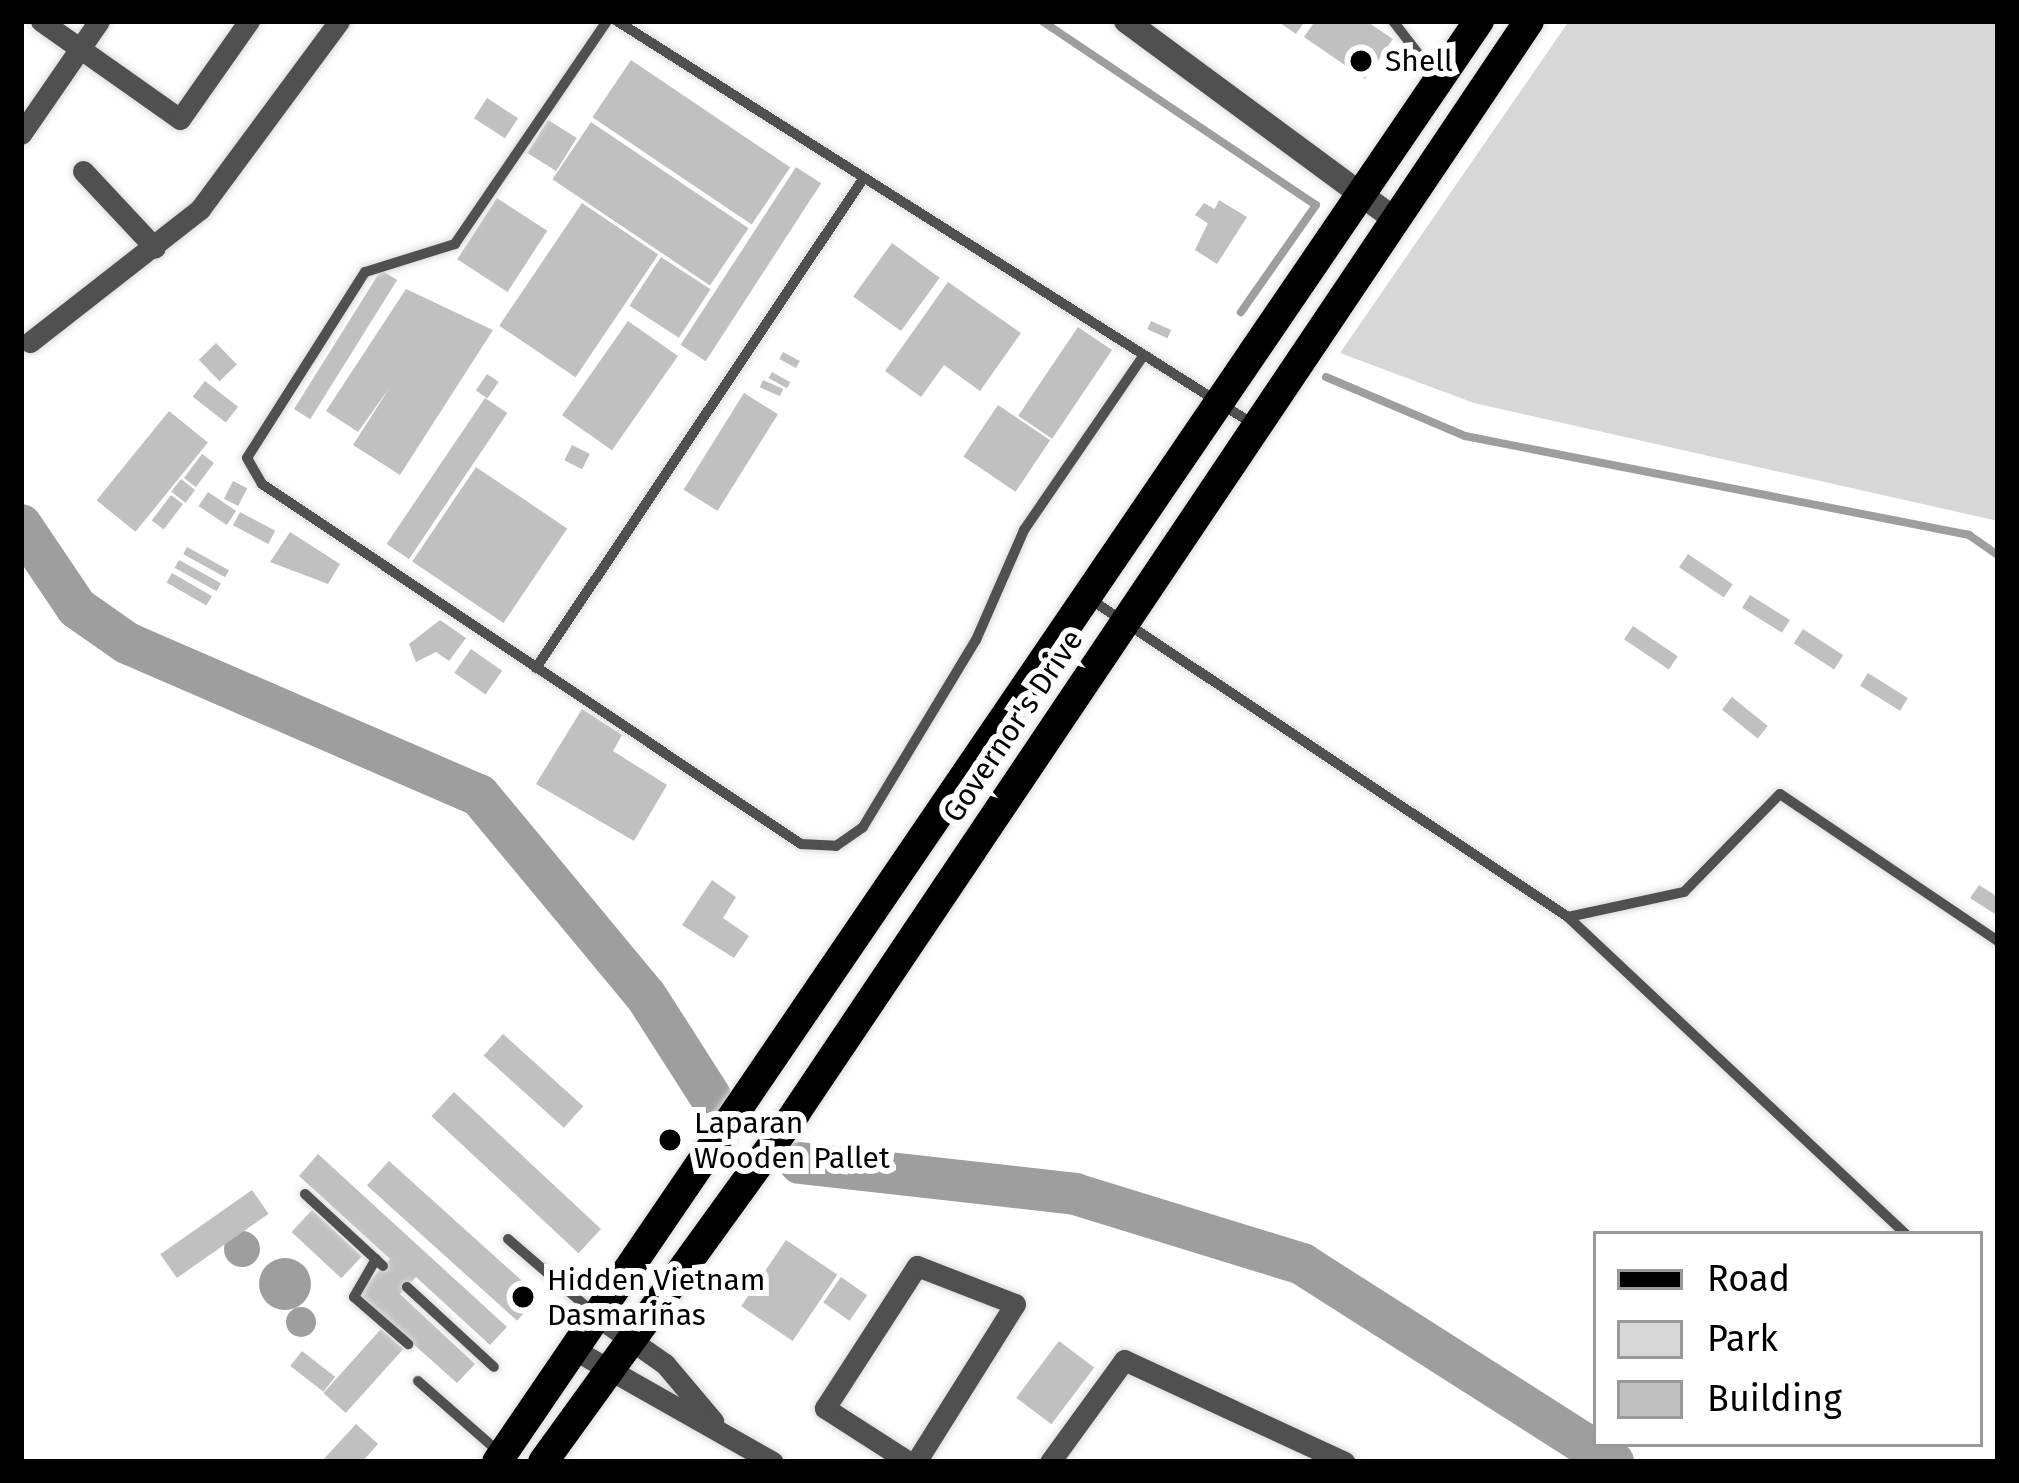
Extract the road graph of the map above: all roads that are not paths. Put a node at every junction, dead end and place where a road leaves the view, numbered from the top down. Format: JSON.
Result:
{"nodes":[{"id":1,"x":41,"y":21,"type":"edge"},
{"id":2,"x":99,"y":21,"type":"edge"},
{"id":3,"x":249,"y":21,"type":"edge"},
{"id":4,"x":339,"y":21,"type":"edge"},
{"id":5,"x":607,"y":21,"type":"edge"},
{"id":6,"x":617,"y":21,"type":"edge"},
{"id":7,"x":1126,"y":21,"type":"edge"},
{"id":8,"x":1394,"y":21,"type":"edge"},
{"id":9,"x":1479,"y":21,"type":"edge"},
{"id":10,"x":1529,"y":21,"type":"edge"},
{"id":11,"x":79,"y":48,"type":"junction"},
{"id":12,"x":1438,"y":82,"type":"junction"},
{"id":13,"x":21,"y":134,"type":"edge"},
{"id":14,"x":83,"y":171,"type":"dead end"},
{"id":15,"x":863,"y":179,"type":"junction"},
{"id":16,"x":1362,"y":195,"type":"junction"},
{"id":17,"x":1396,"y":220,"type":"junction"},
{"id":18,"x":155,"y":248,"type":"junction"},
{"id":19,"x":30,"y":342,"type":"dead end"},
{"id":20,"x":1144,"y":355,"type":"junction"},
{"id":21,"x":1222,"y":404,"type":"junction"},
{"id":22,"x":1256,"y":426,"type":"junction"},
{"id":23,"x":1090,"y":599,"type":"junction"},
{"id":24,"x":1126,"y":623,"type":"junction"},
{"id":25,"x":536,"y":668,"type":"junction"},
{"id":26,"x":1568,"y":917,"type":"junction"},
{"id":27,"x":1998,"y":941,"type":"edge"},
{"id":28,"x":305,"y":1194,"type":"dead end"},
{"id":29,"x":1902,"y":1231,"type":"edge"},
{"id":30,"x":508,"y":1239,"type":"dead end"},
{"id":31,"x":407,"y":1287,"type":"dead end"},
{"id":32,"x":598,"y":1316,"type":"junction"},
{"id":33,"x":631,"y":1338,"type":"junction"},
{"id":34,"x":408,"y":1345,"type":"dead end"},
{"id":35,"x":575,"y":1350,"type":"junction"},
{"id":36,"x":494,"y":1367,"type":"dead end"},
{"id":37,"x":606,"y":1370,"type":"junction"},
{"id":38,"x":418,"y":1381,"type":"dead end"},
{"id":39,"x":713,"y":1422,"type":"junction"},
{"id":40,"x":503,"y":1459,"type":"edge"},
{"id":41,"x":1336,"y":1460,"type":"edge"},
{"id":42,"x":543,"y":1462,"type":"edge"},
{"id":43,"x":772,"y":1462,"type":"edge"},
{"id":44,"x":913,"y":1462,"type":"edge"},
{"id":45,"x":1050,"y":1462,"type":"edge"}],
"edges":[{"from":1,"to":11,"type":"street"},
{"from":2,"to":11,"type":"street"},
{"from":3,"to":11,"type":"street"},
{"from":4,"to":18,"type":"street"},
{"from":5,"to":25,"type":"lane"},
{"from":6,"to":15,"type":"lane"},
{"from":7,"to":16,"type":"street"},
{"from":8,"to":12,"type":"lane"},
{"from":9,"to":12,"type":"main road","name":"Governor's Drive"},
{"from":10,"to":17,"type":"main road","name":"Governor's Drive"},
{"from":11,"to":13,"type":"street"},
{"from":12,"to":16,"type":"main road","name":"Governor's Drive"},
{"from":14,"to":18,"type":"street"},
{"from":15,"to":20,"type":"lane"},
{"from":15,"to":25,"type":"lane"},
{"from":16,"to":17,"type":"street"},
{"from":16,"to":21,"type":"main road","name":"Governor's Drive"},
{"from":17,"to":22,"type":"main road","name":"Governor's Drive"},
{"from":18,"to":19,"type":"street"},
{"from":20,"to":21,"type":"lane"},
{"from":20,"to":25,"type":"lane"},
{"from":21,"to":22,"type":"lane"},
{"from":21,"to":23,"type":"main road","name":"Governor's Drive"},
{"from":22,"to":24,"type":"main road","name":"Governor's Drive"},
{"from":23,"to":24,"type":"lane"},
{"from":23,"to":32,"type":"main road","name":"Governor's Drive"},
{"from":24,"to":26,"type":"lane"},
{"from":24,"to":33,"type":"main road","name":"Governor's Drive"},
{"from":26,"to":27,"type":"lane"},
{"from":26,"to":29,"type":"lane"},
{"from":28,"to":34,"type":"lane"},
{"from":30,"to":32,"type":"lane"},
{"from":31,"to":36,"type":"lane"},
{"from":32,"to":33,"type":"street"},
{"from":32,"to":35,"type":"main road","name":"Governor's Drive"},
{"from":33,"to":37,"type":"main road","name":"Governor's Drive"},
{"from":33,"to":39,"type":"street"},
{"from":35,"to":37,"type":"street"},
{"from":35,"to":40,"type":"main road","name":"Governor's Drive"},
{"from":37,"to":39,"type":"street"},
{"from":37,"to":42,"type":"main road","name":"Governor's Drive"},
{"from":38,"to":40,"type":"lane"},
{"from":39,"to":43,"type":"street"},
{"from":41,"to":45,"type":"street"},
{"from":44,"to":44,"type":"street"}]}
